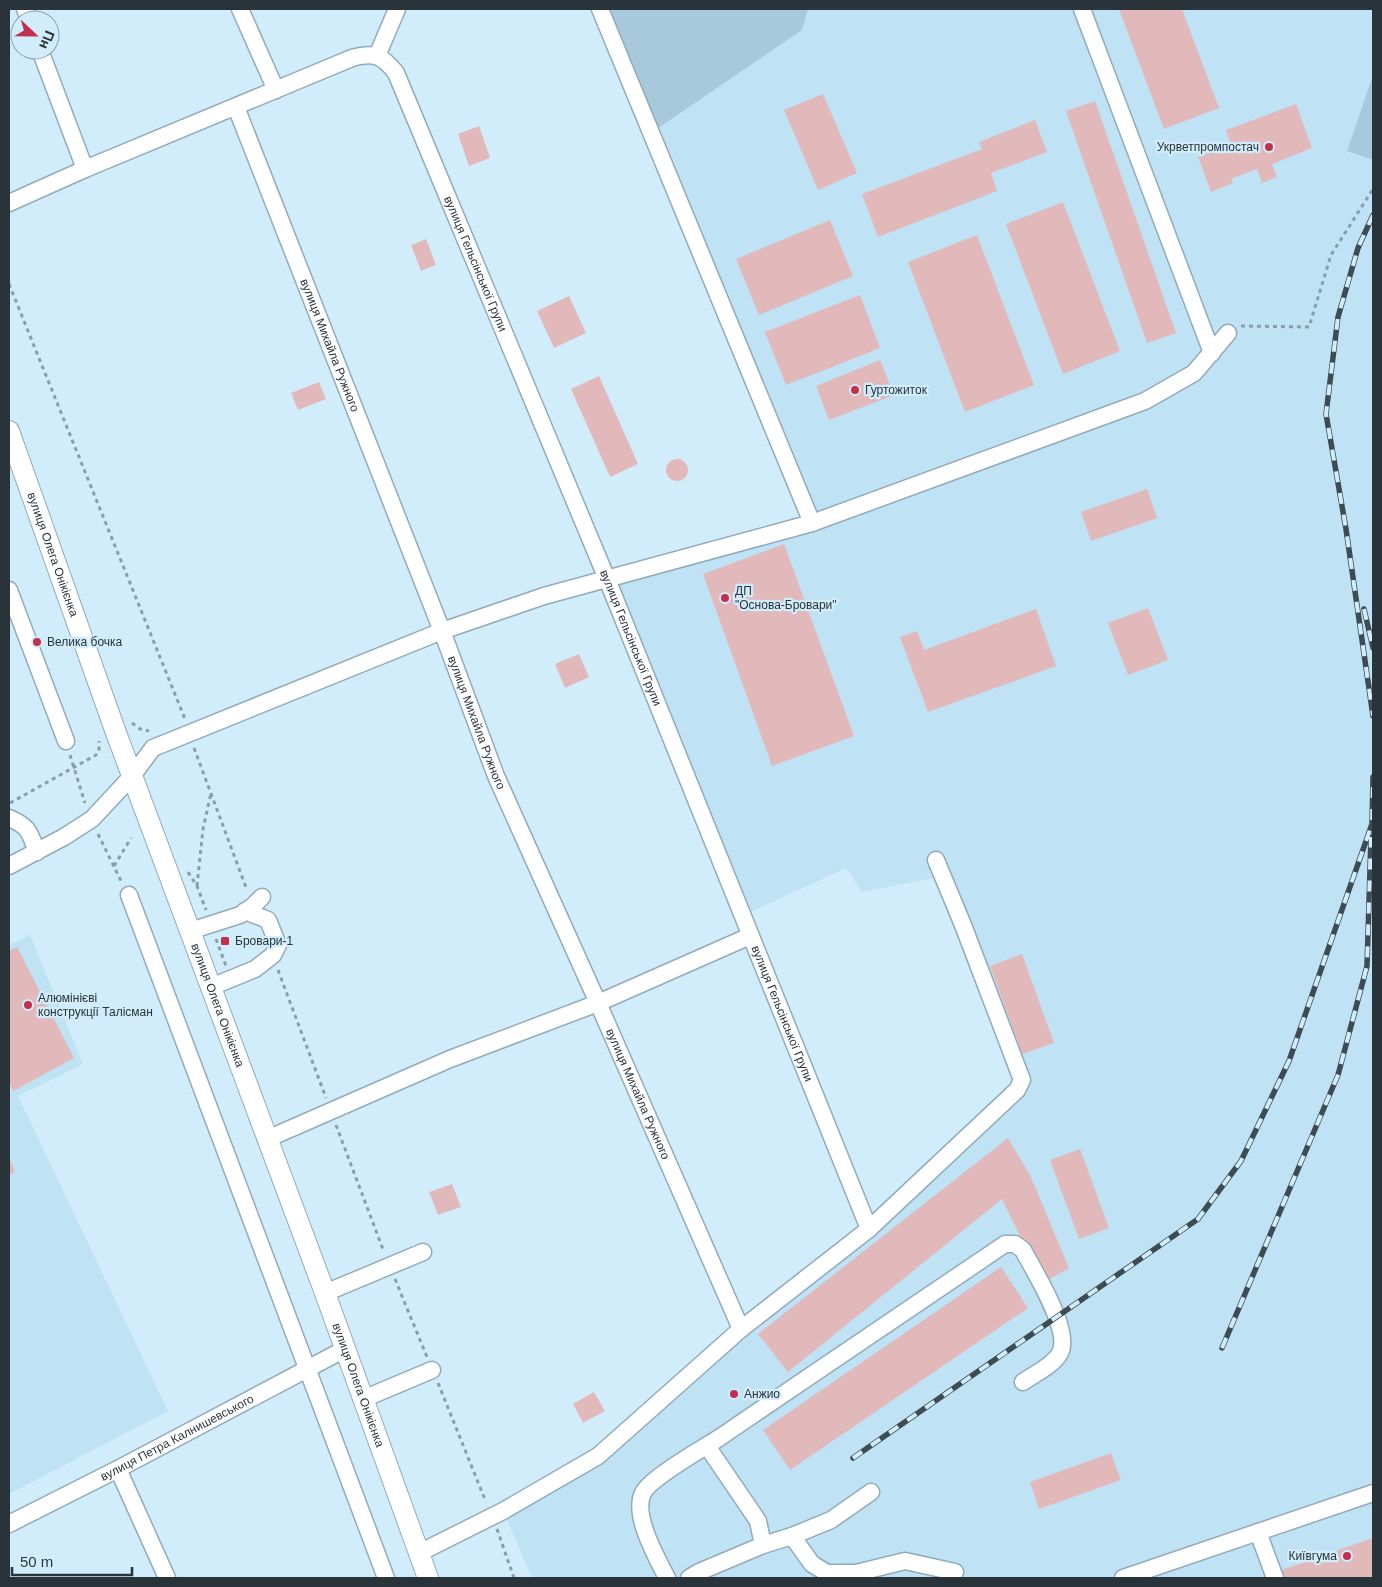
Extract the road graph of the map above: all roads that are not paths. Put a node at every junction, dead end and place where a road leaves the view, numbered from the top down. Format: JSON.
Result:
{"nodes":[{"id":1,"x":240,"y":9,"type":"edge"},
{"id":2,"x":397,"y":9,"type":"edge"},
{"id":3,"x":600,"y":9,"type":"edge"},
{"id":4,"x":1082,"y":9,"type":"edge"},
{"id":5,"x":377,"y":56,"type":"junction"},
{"id":6,"x":44,"y":60,"type":"edge"},
{"id":7,"x":276,"y":90,"type":"junction"},
{"id":8,"x":236,"y":107,"type":"junction"},
{"id":9,"x":86,"y":169,"type":"junction"},
{"id":10,"x":9,"y":203,"type":"edge"},
{"id":11,"x":1228,"y":333,"type":"road end"},
{"id":12,"x":1212,"y":353,"type":"junction"},
{"id":13,"x":9,"y":431,"type":"edge"},
{"id":14,"x":812,"y":524,"type":"junction"},
{"id":15,"x":607,"y":579,"type":"junction"},
{"id":16,"x":9,"y":590,"type":"edge"},
{"id":17,"x":442,"y":631,"type":"junction"},
{"id":18,"x":66,"y":740,"type":"road end"},
{"id":19,"x":132,"y":776,"type":"junction"},
{"id":20,"x":9,"y":818,"type":"edge"},
{"id":21,"x":37,"y":852,"type":"junction"},
{"id":22,"x":936,"y":860,"type":"dead end"},
{"id":23,"x":9,"y":866,"type":"edge"},
{"id":24,"x":129,"y":895,"type":"road end"},
{"id":25,"x":190,"y":930,"type":"junction"},
{"id":26,"x":750,"y":936,"type":"junction"},
{"id":27,"x":212,"y":987,"type":"junction"},
{"id":28,"x":598,"y":1003,"type":"junction"},
{"id":29,"x":267,"y":1139,"type":"junction"},
{"id":30,"x":869,"y":1230,"type":"junction"},
{"id":31,"x":423,"y":1252,"type":"dead end"},
{"id":32,"x":325,"y":1293,"type":"junction"},
{"id":33,"x":741,"y":1329,"type":"junction"},
{"id":34,"x":345,"y":1349,"type":"junction"},
{"id":35,"x":308,"y":1368,"type":"junction"},
{"id":36,"x":432,"y":1370,"type":"road end"},
{"id":37,"x":1023,"y":1382,"type":"dead end"},
{"id":38,"x":363,"y":1400,"type":"junction"},
{"id":39,"x":708,"y":1446,"type":"junction"},
{"id":40,"x":118,"y":1470,"type":"junction"},
{"id":41,"x":871,"y":1492,"type":"dead end"},
{"id":42,"x":1373,"y":1493,"type":"edge"},
{"id":43,"x":9,"y":1524,"type":"edge"},
{"id":44,"x":1258,"y":1532,"type":"junction"},
{"id":45,"x":792,"y":1536,"type":"junction"},
{"id":46,"x":763,"y":1545,"type":"junction"},
{"id":47,"x":419,"y":1553,"type":"junction"},
{"id":48,"x":955,"y":1572,"type":"dead end"},
{"id":49,"x":167,"y":1578,"type":"edge"},
{"id":50,"x":386,"y":1578,"type":"edge"},
{"id":51,"x":428,"y":1578,"type":"edge"},
{"id":52,"x":667,"y":1578,"type":"edge"},
{"id":53,"x":689,"y":1578,"type":"edge"},
{"id":54,"x":1123,"y":1578,"type":"edge"},
{"id":55,"x":1275,"y":1578,"type":"edge"}],
"edges":[{"from":1,"to":7,"type":"street"},
{"from":2,"to":5,"type":"street"},
{"from":3,"to":14,"type":"street"},
{"from":4,"to":12,"type":"street"},
{"from":5,"to":7,"type":"street"},
{"from":5,"to":15,"type":"street","name":"вулиця Гельсінської Групи"},
{"from":6,"to":9,"type":"street"},
{"from":7,"to":8,"type":"street"},
{"from":8,"to":9,"type":"street"},
{"from":8,"to":17,"type":"street","name":"вулиця Михайла Ружного"},
{"from":9,"to":10,"type":"street"},
{"from":11,"to":12,"type":"street"},
{"from":12,"to":14,"type":"street"},
{"from":13,"to":19,"type":"main road","name":"вулиця Олега Онікієнка"},
{"from":14,"to":15,"type":"street"},
{"from":15,"to":17,"type":"street"},
{"from":15,"to":26,"type":"street","name":"вулиця Гельсінської Групи"},
{"from":16,"to":18,"type":"street"},
{"from":17,"to":19,"type":"street"},
{"from":17,"to":28,"type":"street","name":"вулиця Михайла Ружного"},
{"from":19,"to":21,"type":"street"},
{"from":19,"to":25,"type":"main road","name":"вулиця Олега Онікієнка"},
{"from":20,"to":21,"type":"street"},
{"from":21,"to":23,"type":"street"},
{"from":22,"to":30,"type":"street"},
{"from":24,"to":35,"type":"street"},
{"from":25,"to":27,"type":"main road","name":"вулиця Олега Онікієнка"},
{"from":25,"to":27,"type":"street"},
{"from":26,"to":28,"type":"street"},
{"from":26,"to":30,"type":"street","name":"вулиця Гельсінської Групи"},
{"from":27,"to":29,"type":"main road","name":"вулиця Олега Онікієнка"},
{"from":28,"to":29,"type":"street"},
{"from":28,"to":33,"type":"street","name":"вулиця Михайла Ружного"},
{"from":29,"to":32,"type":"main road","name":"вулиця Олега Онікієнка"},
{"from":30,"to":33,"type":"street"},
{"from":31,"to":32,"type":"street"},
{"from":32,"to":34,"type":"main road","name":"вулиця Олега Онікієнка"},
{"from":33,"to":47,"type":"street"},
{"from":34,"to":35,"type":"street","name":"вулиця Петра Калнишевського"},
{"from":34,"to":38,"type":"main road","name":"вулиця Олега Онікієнка"},
{"from":35,"to":40,"type":"street","name":"вулиця Петра Калнишевського"},
{"from":35,"to":50,"type":"street"},
{"from":36,"to":38,"type":"street"},
{"from":37,"to":39,"type":"street"},
{"from":38,"to":47,"type":"main road","name":"вулиця Олега Онікієнка"},
{"from":39,"to":46,"type":"street"},
{"from":39,"to":52,"type":"street"},
{"from":40,"to":43,"type":"street","name":"вулиця Петра Калнишевського"},
{"from":40,"to":49,"type":"street"},
{"from":41,"to":45,"type":"street"},
{"from":42,"to":44,"type":"street"},
{"from":44,"to":54,"type":"street"},
{"from":44,"to":55,"type":"street"},
{"from":45,"to":46,"type":"street"},
{"from":45,"to":48,"type":"street"},
{"from":46,"to":53,"type":"street"},
{"from":47,"to":51,"type":"main road","name":"вулиця Олега Онікієнка"}]}
